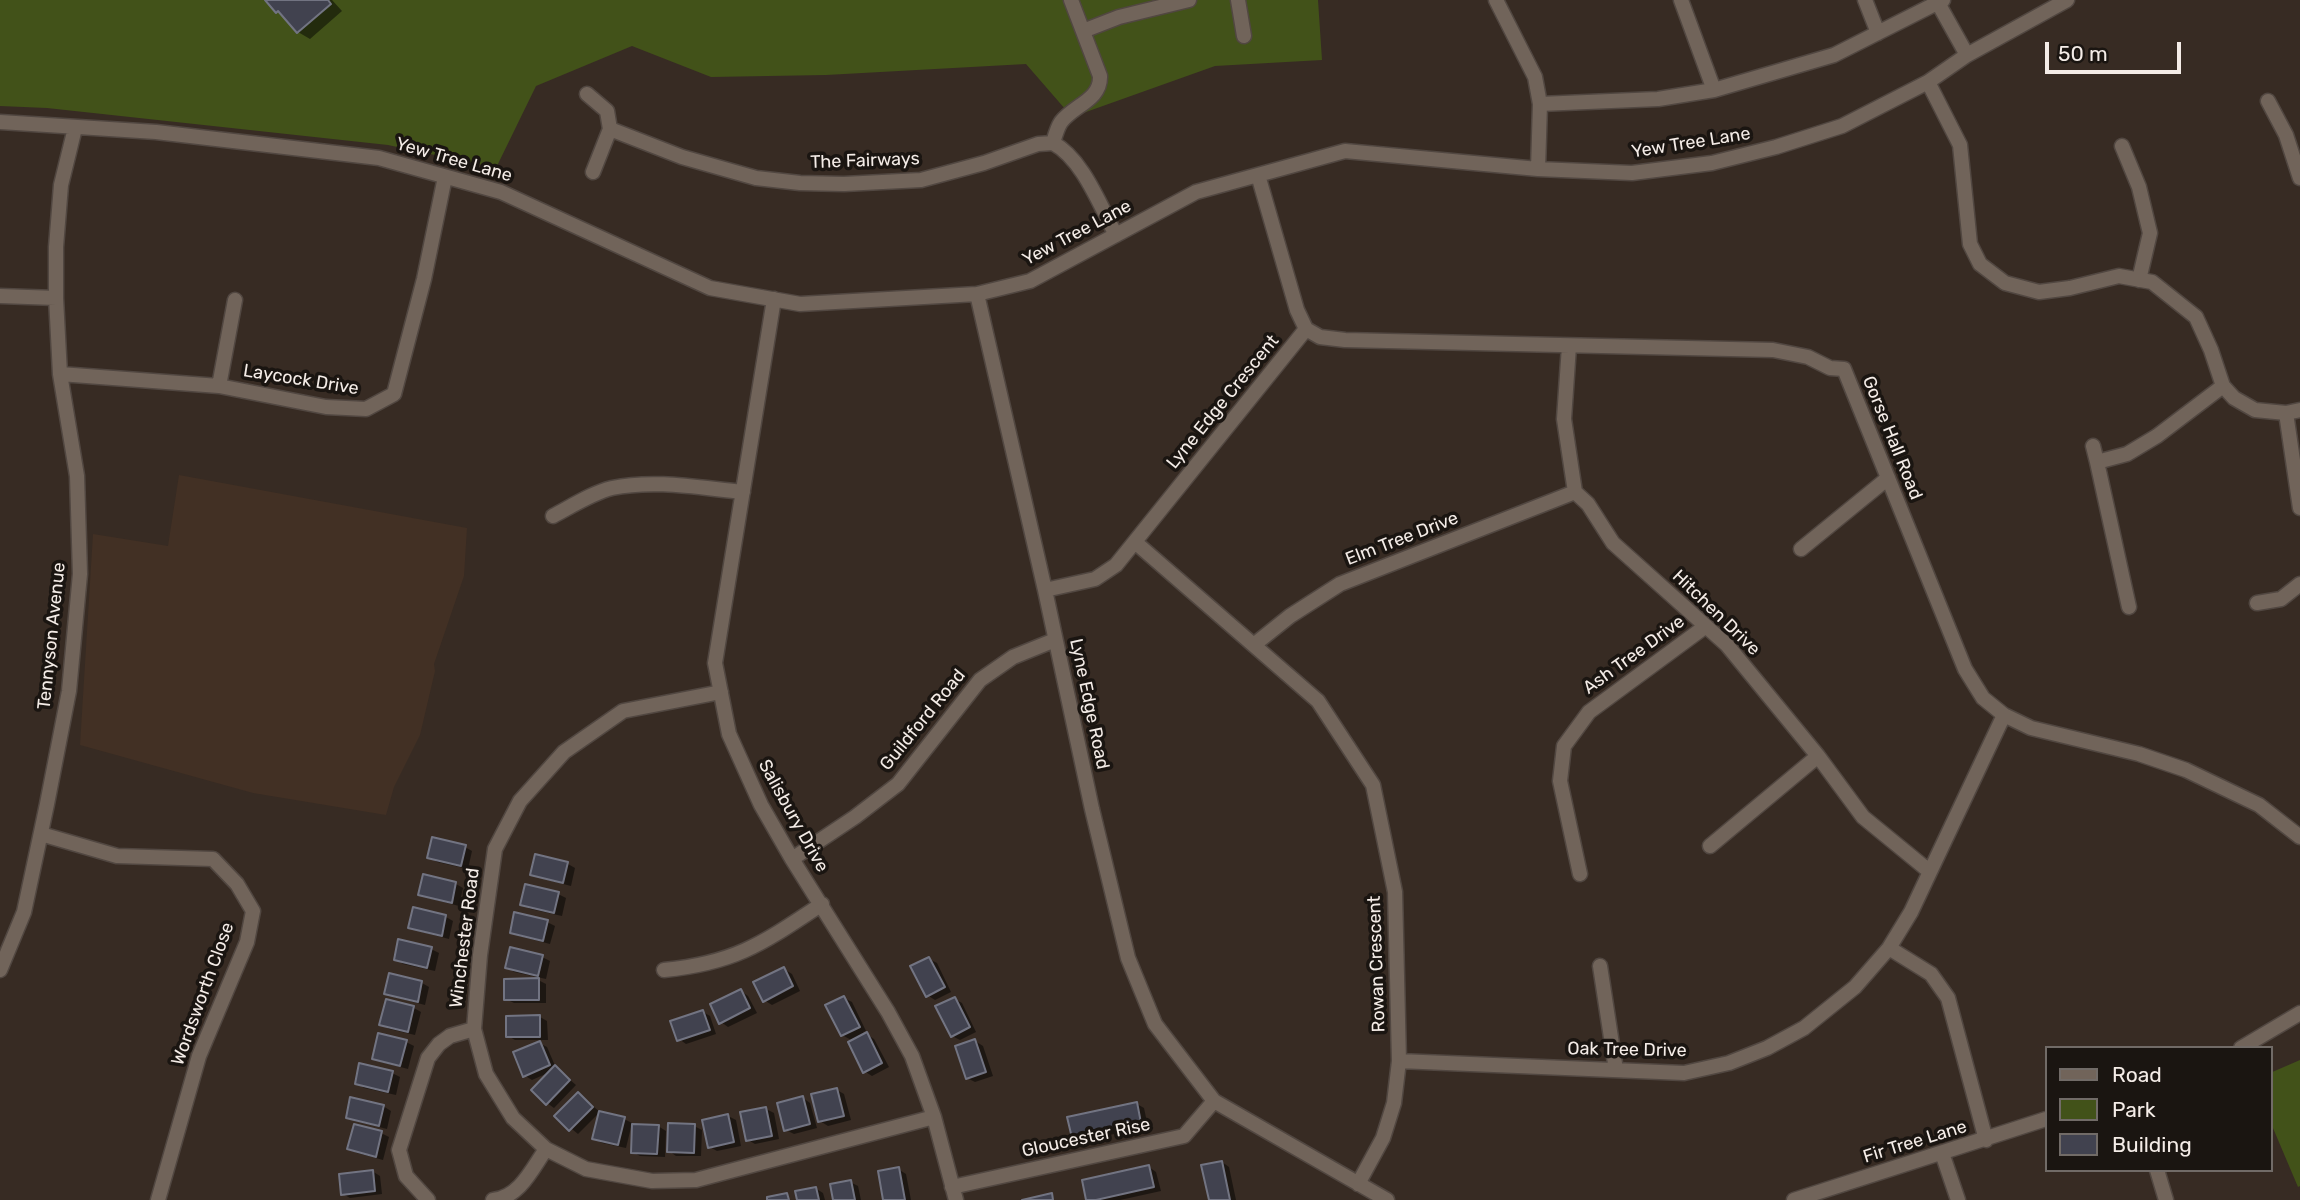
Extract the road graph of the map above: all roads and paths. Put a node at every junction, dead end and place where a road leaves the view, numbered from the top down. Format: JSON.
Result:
{"nodes":[{"id":1,"x":1071,"y":0,"type":"edge"},
{"id":2,"x":1189,"y":0,"type":"edge"},
{"id":3,"x":1238,"y":0,"type":"edge"},
{"id":4,"x":1496,"y":0,"type":"edge"},
{"id":5,"x":1681,"y":0,"type":"edge"},
{"id":6,"x":1865,"y":0,"type":"edge"},
{"id":7,"x":2067,"y":0,"type":"edge"},
{"id":8,"x":1940,"y":1,"type":"edge"},
{"id":9,"x":1083,"y":32,"type":"junction"},
{"id":10,"x":1878,"y":33,"type":"junction"},
{"id":11,"x":1244,"y":36,"type":"dead end"},
{"id":12,"x":1967,"y":55,"type":"junction"},
{"id":13,"x":1927,"y":82,"type":"junction"},
{"id":14,"x":1714,"y":90,"type":"junction"},
{"id":15,"x":587,"y":94,"type":"dead end"},
{"id":16,"x":2268,"y":101,"type":"dead end"},
{"id":17,"x":1540,"y":104,"type":"junction"},
{"id":18,"x":0,"y":122,"type":"edge"},
{"id":19,"x":75,"y":128,"type":"junction"},
{"id":20,"x":610,"y":129,"type":"junction"},
{"id":21,"x":1053,"y":143,"type":"junction"},
{"id":22,"x":2122,"y":146,"type":"dead end"},
{"id":23,"x":1538,"y":169,"type":"junction"},
{"id":24,"x":593,"y":172,"type":"dead end"},
{"id":25,"x":1258,"y":174,"type":"junction"},
{"id":26,"x":445,"y":177,"type":"junction"},
{"id":27,"x":2300,"y":178,"type":"edge"},
{"id":28,"x":1116,"y":235,"type":"junction"},
{"id":29,"x":2139,"y":280,"type":"junction"},
{"id":30,"x":977,"y":294,"type":"junction"},
{"id":31,"x":0,"y":296,"type":"edge"},
{"id":32,"x":56,"y":298,"type":"junction"},
{"id":33,"x":774,"y":299,"type":"junction"},
{"id":34,"x":235,"y":300,"type":"dead end"},
{"id":35,"x":1306,"y":329,"type":"junction"},
{"id":36,"x":1569,"y":345,"type":"junction"},
{"id":37,"x":60,"y":374,"type":"junction"},
{"id":38,"x":219,"y":386,"type":"junction"},
{"id":39,"x":2223,"y":386,"type":"junction"},
{"id":40,"x":2293,"y":411,"type":"edge"},
{"id":41,"x":2093,"y":446,"type":"dead end"},
{"id":42,"x":2097,"y":463,"type":"junction"},
{"id":43,"x":1888,"y":478,"type":"junction"},
{"id":44,"x":743,"y":492,"type":"junction"},
{"id":45,"x":1575,"y":492,"type":"junction"},
{"id":46,"x":2300,"y":509,"type":"edge"},
{"id":47,"x":553,"y":516,"type":"dead end"},
{"id":48,"x":1135,"y":542,"type":"junction"},
{"id":49,"x":1801,"y":548,"type":"dead end"},
{"id":50,"x":2300,"y":584,"type":"edge"},
{"id":51,"x":1045,"y":590,"type":"junction"},
{"id":52,"x":2257,"y":603,"type":"dead end"},
{"id":53,"x":2129,"y":607,"type":"dead end"},
{"id":54,"x":1706,"y":626,"type":"junction"},
{"id":55,"x":1055,"y":640,"type":"junction"},
{"id":56,"x":1255,"y":644,"type":"junction"},
{"id":57,"x":721,"y":692,"type":"junction"},
{"id":58,"x":2004,"y":715,"type":"junction"},
{"id":59,"x":1818,"y":756,"type":"junction"},
{"id":60,"x":41,"y":834,"type":"junction"},
{"id":61,"x":2300,"y":837,"type":"edge"},
{"id":62,"x":1710,"y":846,"type":"dead end"},
{"id":63,"x":792,"y":859,"type":"junction"},
{"id":64,"x":1929,"y":871,"type":"junction"},
{"id":65,"x":1580,"y":874,"type":"dead end"},
{"id":66,"x":822,"y":904,"type":"junction"},
{"id":67,"x":1889,"y":948,"type":"junction"},
{"id":68,"x":1600,"y":966,"type":"dead end"},
{"id":69,"x":0,"y":970,"type":"edge"},
{"id":70,"x":664,"y":970,"type":"dead end"},
{"id":71,"x":2300,"y":1013,"type":"edge"},
{"id":72,"x":474,"y":1029,"type":"junction"},
{"id":73,"x":2244,"y":1046,"type":"edge"},
{"id":74,"x":1399,"y":1061,"type":"junction"},
{"id":75,"x":1616,"y":1070,"type":"junction"},
{"id":76,"x":1214,"y":1101,"type":"junction"},
{"id":77,"x":934,"y":1117,"type":"junction"},
{"id":78,"x":2044,"y":1120,"type":"edge"},
{"id":79,"x":1986,"y":1140,"type":"junction"},
{"id":80,"x":546,"y":1149,"type":"junction"},
{"id":81,"x":1942,"y":1153,"type":"junction"},
{"id":82,"x":2158,"y":1172,"type":"edge"},
{"id":83,"x":1358,"y":1184,"type":"junction"},
{"id":84,"x":954,"y":1194,"type":"edge"},
{"id":85,"x":158,"y":1200,"type":"edge"},
{"id":86,"x":428,"y":1200,"type":"edge"},
{"id":87,"x":493,"y":1200,"type":"edge"},
{"id":88,"x":1387,"y":1200,"type":"edge"},
{"id":89,"x":1794,"y":1200,"type":"edge"},
{"id":90,"x":1958,"y":1200,"type":"edge"},
{"id":91,"x":2166,"y":1200,"type":"edge"}],
"edges":[{"from":1,"to":9,"type":"street"},
{"from":2,"to":9,"type":"street"},
{"from":3,"to":11,"type":"street"},
{"from":4,"to":17,"type":"street"},
{"from":5,"to":14,"type":"street"},
{"from":6,"to":10,"type":"street"},
{"from":7,"to":12,"type":"street","name":"Yew Tree Lane"},
{"from":8,"to":10,"type":"street"},
{"from":8,"to":12,"type":"street"},
{"from":9,"to":21,"type":"street"},
{"from":10,"to":14,"type":"street"},
{"from":12,"to":13,"type":"street","name":"Yew Tree Lane"},
{"from":13,"to":23,"type":"street","name":"Yew Tree Lane"},
{"from":13,"to":29,"type":"street"},
{"from":14,"to":17,"type":"street"},
{"from":15,"to":20,"type":"street"},
{"from":16,"to":27,"type":"street"},
{"from":17,"to":23,"type":"street"},
{"from":18,"to":19,"type":"street","name":"Yew Tree Lane"},
{"from":19,"to":26,"type":"street","name":"Yew Tree Lane"},
{"from":19,"to":32,"type":"street","name":"Tennyson Avenue"},
{"from":20,"to":21,"type":"street","name":"The Fairways"},
{"from":20,"to":24,"type":"street"},
{"from":21,"to":28,"type":"street"},
{"from":22,"to":29,"type":"street"},
{"from":23,"to":25,"type":"street","name":"Yew Tree Lane"},
{"from":25,"to":28,"type":"street","name":"Yew Tree Lane"},
{"from":25,"to":35,"type":"street"},
{"from":26,"to":33,"type":"street","name":"Yew Tree Lane"},
{"from":26,"to":38,"type":"street","name":"Laycock Drive"},
{"from":28,"to":30,"type":"street","name":"Yew Tree Lane"},
{"from":29,"to":39,"type":"street"},
{"from":30,"to":33,"type":"street","name":"Yew Tree Lane"},
{"from":30,"to":51,"type":"street","name":"Lyne Edge Road"},
{"from":31,"to":32,"type":"street"},
{"from":32,"to":37,"type":"street","name":"Tennyson Avenue"},
{"from":33,"to":44,"type":"street","name":"Salisbury Drive"},
{"from":34,"to":38,"type":"street"},
{"from":35,"to":36,"type":"street","name":"Gorse Hall Road"},
{"from":35,"to":48,"type":"street","name":"Lyne Edge Crescent"},
{"from":36,"to":43,"type":"street","name":"Gorse Hall Road"},
{"from":36,"to":45,"type":"street"},
{"from":37,"to":38,"type":"street","name":"Laycock Drive"},
{"from":37,"to":60,"type":"street","name":"Tennyson Avenue"},
{"from":39,"to":40,"type":"street"},
{"from":39,"to":42,"type":"street"},
{"from":40,"to":46,"type":"street"},
{"from":41,"to":42,"type":"street"},
{"from":42,"to":53,"type":"street"},
{"from":43,"to":49,"type":"street"},
{"from":43,"to":58,"type":"street","name":"Gorse Hall Road"},
{"from":44,"to":47,"type":"street"},
{"from":44,"to":57,"type":"street","name":"Salisbury Drive"},
{"from":45,"to":54,"type":"street","name":"Hitchen Drive"},
{"from":45,"to":56,"type":"street","name":"Elm Tree Drive"},
{"from":48,"to":51,"type":"street","name":"Lyne Edge Crescent"},
{"from":48,"to":56,"type":"street","name":"Rowan Crescent"},
{"from":50,"to":52,"type":"street"},
{"from":51,"to":55,"type":"street","name":"Lyne Edge Road"},
{"from":54,"to":59,"type":"street","name":"Hitchen Drive"},
{"from":54,"to":65,"type":"street","name":"Ash Tree Drive"},
{"from":55,"to":63,"type":"street","name":"Guildford Road"},
{"from":55,"to":76,"type":"street","name":"Lyne Edge Road"},
{"from":56,"to":74,"type":"street","name":"Rowan Crescent"},
{"from":57,"to":63,"type":"street","name":"Salisbury Drive"},
{"from":57,"to":72,"type":"street","name":"Winchester Road"},
{"from":58,"to":61,"type":"street","name":"Gorse Hall Road"},
{"from":58,"to":64,"type":"street","name":"Oak Tree Drive"},
{"from":59,"to":62,"type":"street"},
{"from":59,"to":64,"type":"street","name":"Hitchen Drive"},
{"from":60,"to":69,"type":"street","name":"Tennyson Avenue"},
{"from":60,"to":85,"type":"street","name":"Wordsworth Close"},
{"from":63,"to":66,"type":"street","name":"Salisbury Drive"},
{"from":64,"to":67,"type":"street","name":"Oak Tree Drive"},
{"from":66,"to":70,"type":"street"},
{"from":66,"to":77,"type":"street","name":"Salisbury Drive"},
{"from":67,"to":75,"type":"street","name":"Oak Tree Drive"},
{"from":67,"to":79,"type":"street"},
{"from":68,"to":75,"type":"street"},
{"from":71,"to":73,"type":"street"},
{"from":72,"to":80,"type":"street","name":"Winchester Road"},
{"from":72,"to":86,"type":"street"},
{"from":74,"to":75,"type":"street","name":"Oak Tree Drive"},
{"from":74,"to":83,"type":"street","name":"Rowan Crescent"},
{"from":76,"to":83,"type":"street"},
{"from":76,"to":84,"type":"street","name":"Gloucester Rise"},
{"from":77,"to":80,"type":"street","name":"Winchester Road"},
{"from":77,"to":84,"type":"street","name":"Salisbury Drive"},
{"from":78,"to":79,"type":"street","name":"Fir Tree Lane"},
{"from":79,"to":81,"type":"street","name":"Fir Tree Lane"},
{"from":80,"to":87,"type":"street"},
{"from":81,"to":89,"type":"street","name":"Fir Tree Lane"},
{"from":81,"to":90,"type":"street"},
{"from":82,"to":91,"type":"street"},
{"from":83,"to":88,"type":"street"}]}
